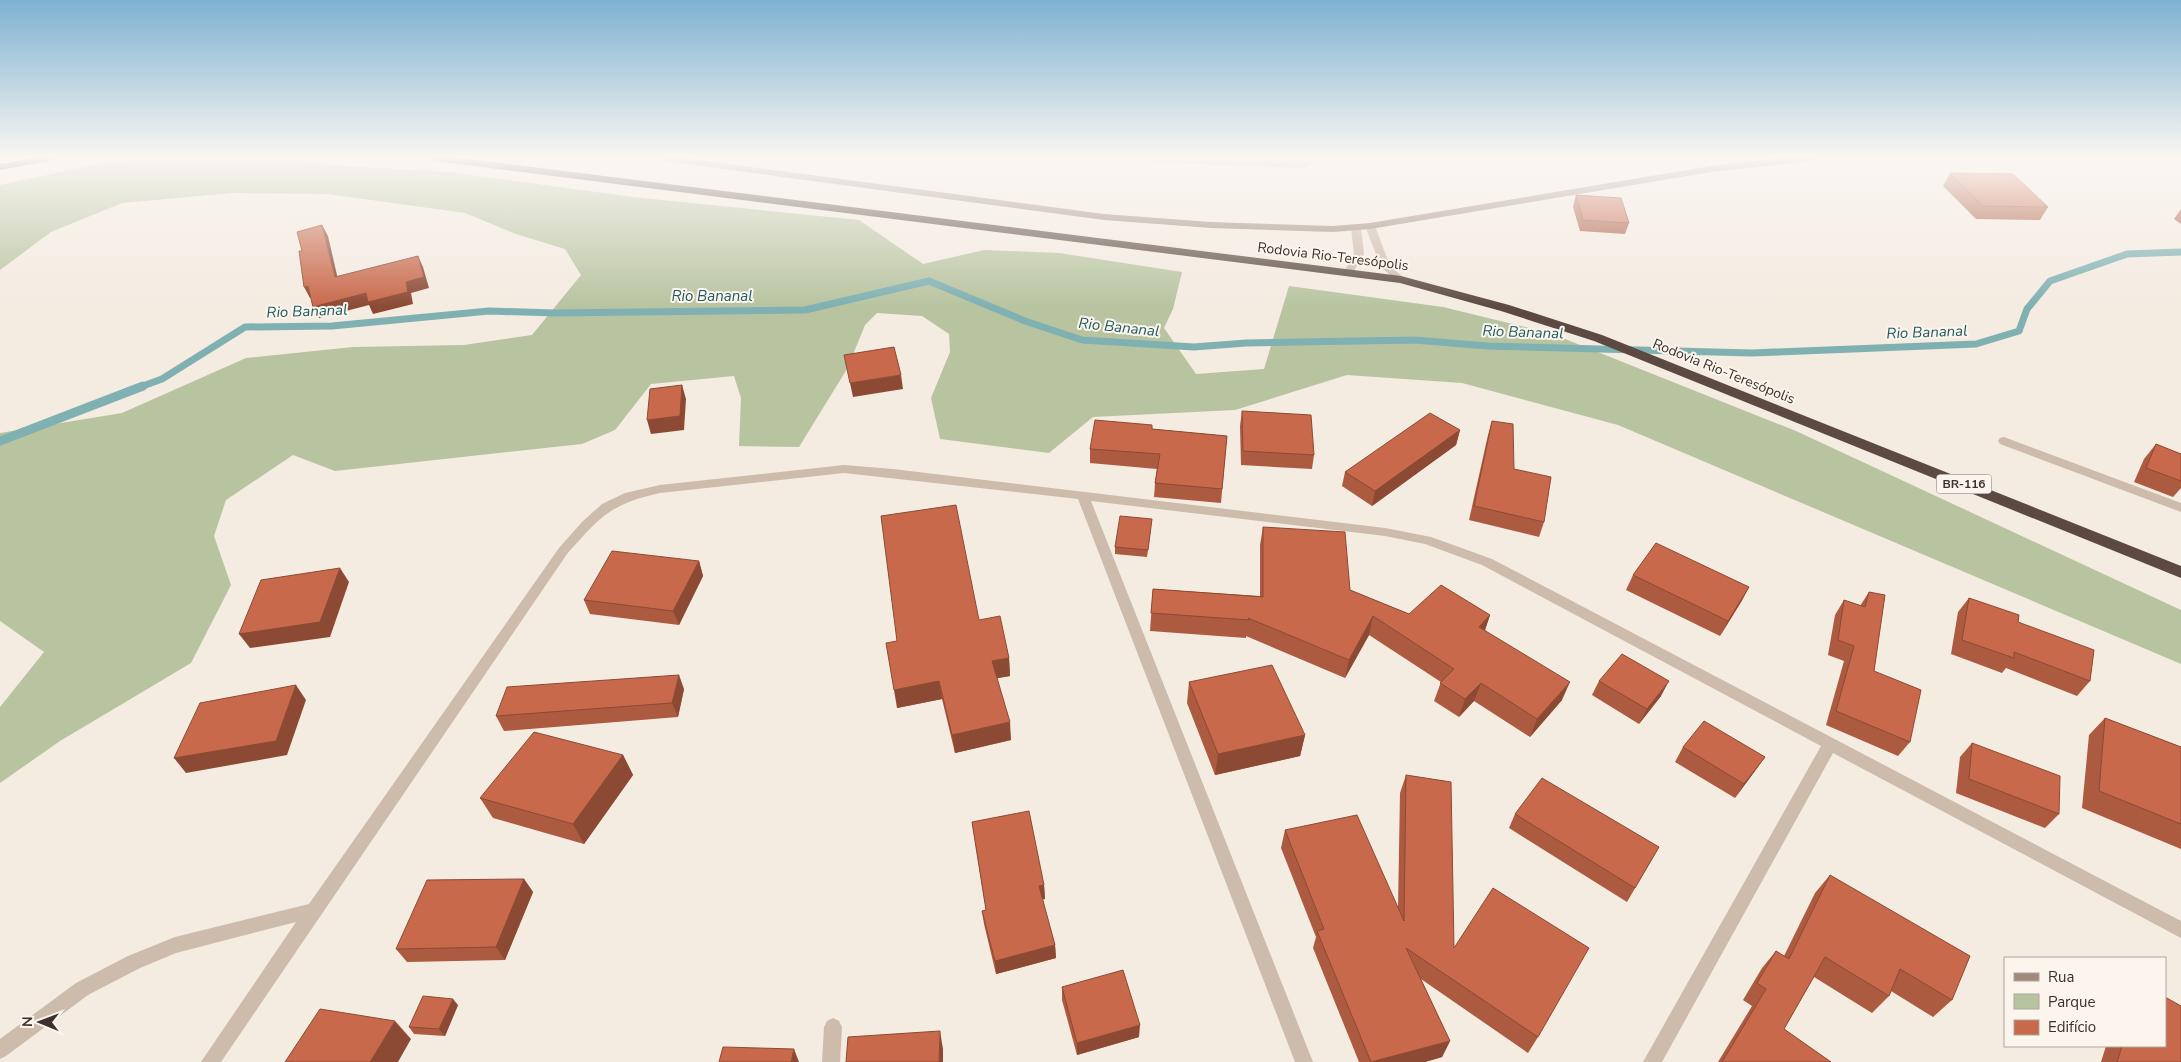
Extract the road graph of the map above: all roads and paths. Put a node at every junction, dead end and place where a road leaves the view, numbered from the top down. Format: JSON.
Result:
{"nodes":[{"id":1,"x":822,"y":208,"type":"edge"},
{"id":2,"x":1033,"y":208,"type":"edge"},
{"id":3,"x":1480,"y":208,"type":"edge"},
{"id":4,"x":1370,"y":226,"type":"junction"},
{"id":5,"x":1356,"y":228,"type":"junction"},
{"id":6,"x":1349,"y":272,"type":"junction"},
{"id":7,"x":1401,"y":280,"type":"junction"},
{"id":8,"x":2004,"y":442,"type":"dead end"},
{"id":9,"x":1083,"y":496,"type":"junction"},
{"id":10,"x":2181,"y":508,"type":"edge"},
{"id":11,"x":2181,"y":572,"type":"edge"},
{"id":12,"x":1830,"y":744,"type":"junction"},
{"id":13,"x":314,"y":910,"type":"junction"},
{"id":14,"x":2181,"y":930,"type":"edge"},
{"id":15,"x":833,"y":1027,"type":"dead end"},
{"id":16,"x":0,"y":1050,"type":"edge"},
{"id":17,"x":210,"y":1062,"type":"edge"},
{"id":18,"x":831,"y":1062,"type":"edge"},
{"id":19,"x":1304,"y":1062,"type":"edge"},
{"id":20,"x":1652,"y":1062,"type":"edge"}],
"edges":[{"from":1,"to":6,"type":"highway","name":"Rodovia Rio-Teresópolis","number":"BR-116"},
{"from":2,"to":5,"type":"street"},
{"from":3,"to":4,"type":"street"},
{"from":4,"to":5,"type":"street"},
{"from":4,"to":7,"type":"street"},
{"from":5,"to":6,"type":"street"},
{"from":6,"to":7,"type":"highway","name":"Rodovia Rio-Teresópolis","number":"BR-116"},
{"from":7,"to":11,"type":"highway","name":"Rodovia Rio-Teresópolis","number":"BR-116"},
{"from":8,"to":10,"type":"street"},
{"from":9,"to":12,"type":"street"},
{"from":9,"to":13,"type":"street"},
{"from":9,"to":19,"type":"street"},
{"from":12,"to":14,"type":"street"},
{"from":12,"to":20,"type":"street"},
{"from":13,"to":16,"type":"street"},
{"from":13,"to":17,"type":"street"},
{"from":15,"to":18,"type":"street"}]}
